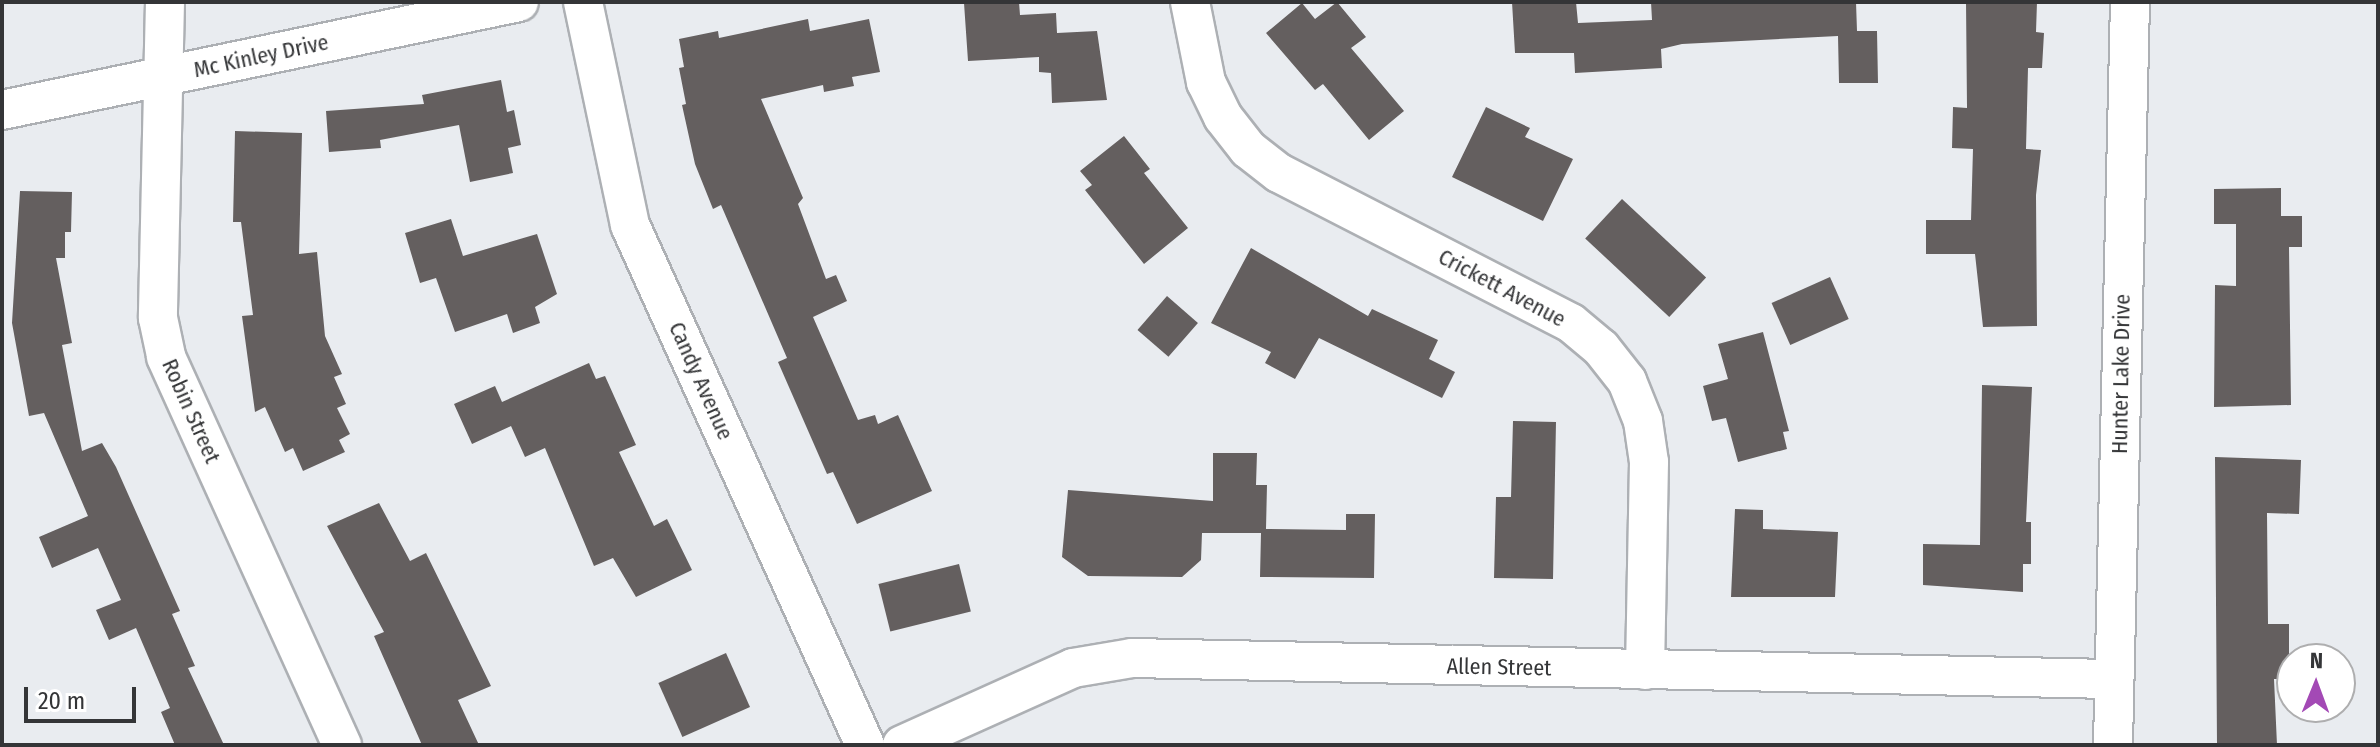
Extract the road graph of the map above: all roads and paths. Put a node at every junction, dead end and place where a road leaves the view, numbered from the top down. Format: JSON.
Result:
{"nodes":[{"id":1,"x":165,"y":2,"type":"edge"},
{"id":2,"x":519,"y":2,"type":"edge"},
{"id":3,"x":583,"y":2,"type":"edge"},
{"id":4,"x":1190,"y":2,"type":"edge"},
{"id":5,"x":2130,"y":2,"type":"edge"},
{"id":6,"x":163,"y":76,"type":"junction"},
{"id":7,"x":2,"y":110,"type":"edge"},
{"id":8,"x":1645,"y":670,"type":"junction"},
{"id":9,"x":2114,"y":679,"type":"junction"},
{"id":10,"x":342,"y":745,"type":"edge"},
{"id":11,"x":865,"y":745,"type":"edge"},
{"id":12,"x":902,"y":745,"type":"edge"},
{"id":13,"x":2113,"y":745,"type":"edge"}],
"edges":[{"from":1,"to":6,"type":"street","name":"Robin Street"},
{"from":2,"to":6,"type":"street","name":"Mc Kinley Drive"},
{"from":3,"to":11,"type":"street","name":"Candy Avenue"},
{"from":4,"to":8,"type":"street","name":"Crickett Avenue"},
{"from":5,"to":9,"type":"street","name":"Hunter Lake Drive"},
{"from":6,"to":7,"type":"street","name":"Mc Kinley Drive"},
{"from":6,"to":10,"type":"street","name":"Robin Street"},
{"from":8,"to":9,"type":"street","name":"Allen Street"},
{"from":8,"to":12,"type":"street","name":"Allen Street"},
{"from":9,"to":13,"type":"street","name":"Hunter Lake Drive"}]}
